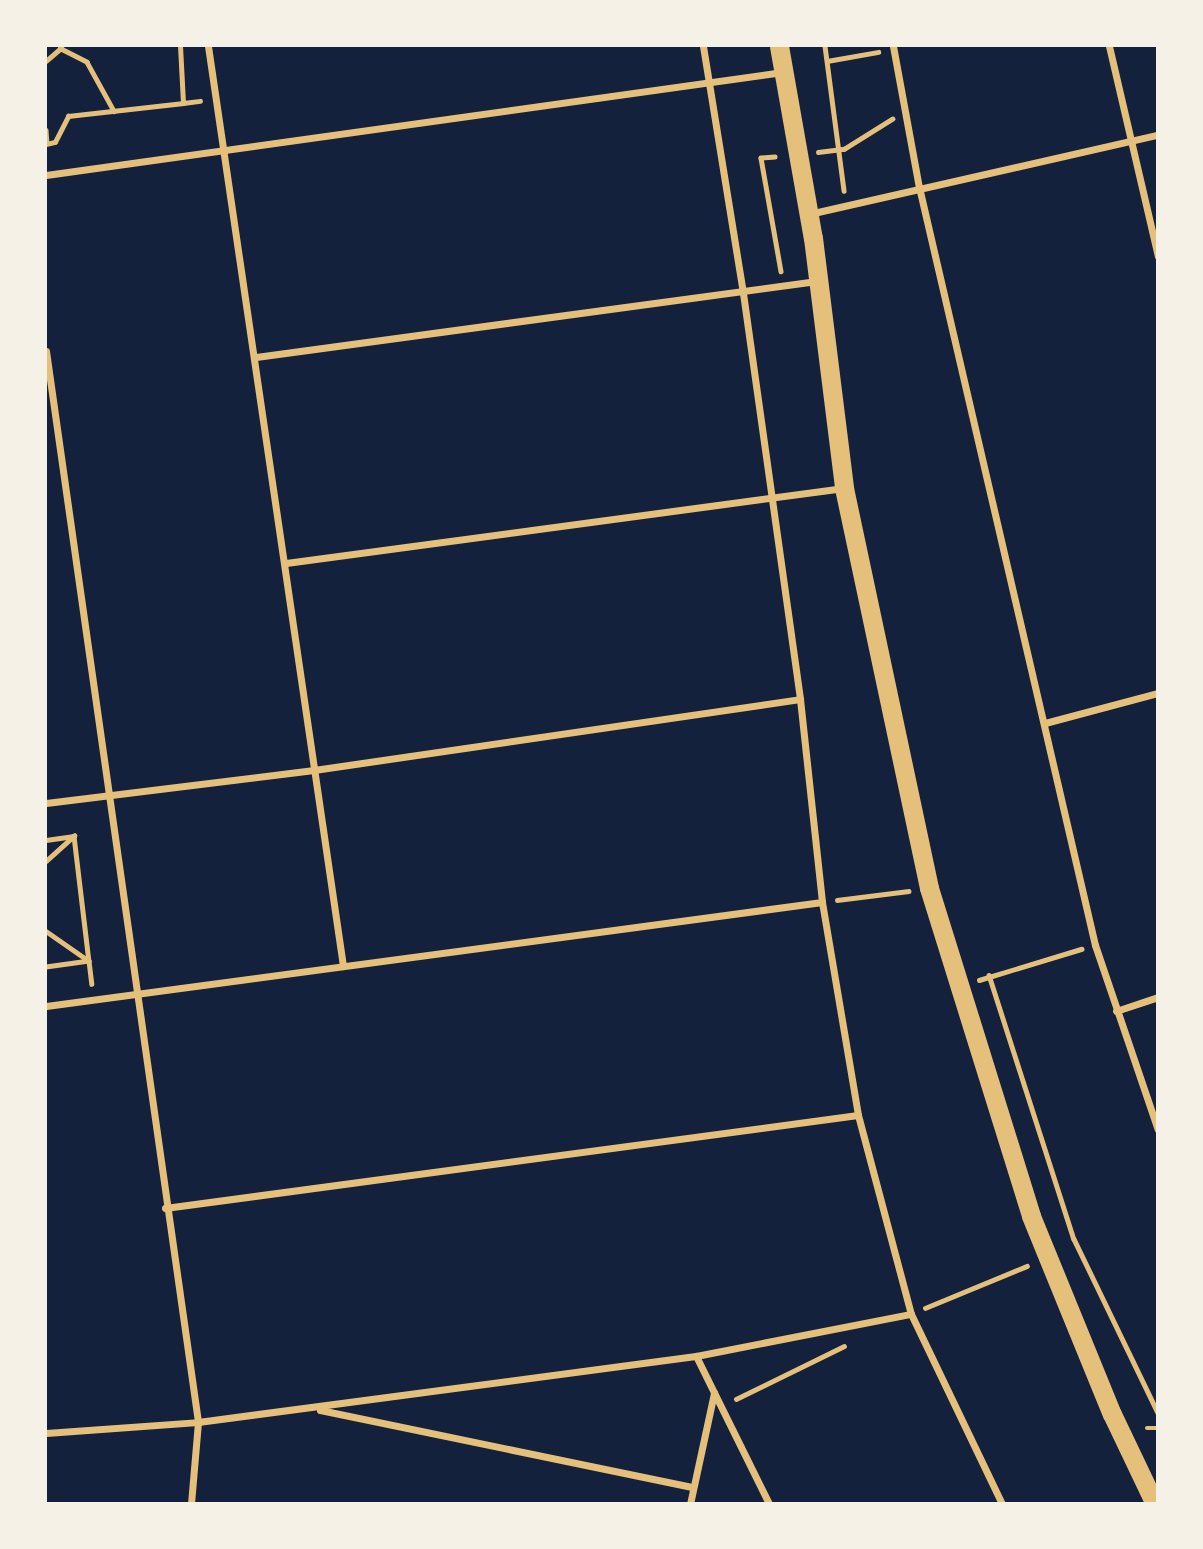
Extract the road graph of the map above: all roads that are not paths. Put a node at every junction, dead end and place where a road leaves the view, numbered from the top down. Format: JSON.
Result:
{"nodes":[{"id":1,"x":208,"y":46,"type":"edge"},
{"id":2,"x":703,"y":46,"type":"edge"},
{"id":3,"x":779,"y":46,"type":"edge"},
{"id":4,"x":1109,"y":46,"type":"edge"},
{"id":5,"x":894,"y":47,"type":"edge"},
{"id":6,"x":784,"y":72,"type":"junction"},
{"id":7,"x":707,"y":83,"type":"junction"},
{"id":8,"x":1157,"y":135,"type":"edge"},
{"id":9,"x":1130,"y":141,"type":"junction"},
{"id":10,"x":224,"y":152,"type":"junction"},
{"id":11,"x":46,"y":175,"type":"edge"},
{"id":12,"x":919,"y":187,"type":"junction"},
{"id":13,"x":808,"y":214,"type":"junction"},
{"id":14,"x":1157,"y":256,"type":"edge"},
{"id":15,"x":818,"y":281,"type":"junction"},
{"id":16,"x":743,"y":293,"type":"junction"},
{"id":17,"x":46,"y":351,"type":"edge"},
{"id":18,"x":256,"y":357,"type":"junction"},
{"id":19,"x":844,"y":488,"type":"junction"},
{"id":20,"x":769,"y":498,"type":"junction"},
{"id":21,"x":286,"y":563,"type":"junction"},
{"id":22,"x":1157,"y":693,"type":"edge"},
{"id":23,"x":800,"y":699,"type":"junction"},
{"id":24,"x":1045,"y":723,"type":"junction"},
{"id":25,"x":314,"y":770,"type":"junction"},
{"id":26,"x":107,"y":794,"type":"junction"},
{"id":27,"x":46,"y":803,"type":"edge"},
{"id":28,"x":822,"y":902,"type":"junction"},
{"id":29,"x":342,"y":966,"type":"junction"},
{"id":30,"x":135,"y":996,"type":"junction"},
{"id":31,"x":1157,"y":997,"type":"edge"},
{"id":32,"x":46,"y":1006,"type":"edge"},
{"id":33,"x":1116,"y":1011,"type":"junction"},
{"id":34,"x":858,"y":1115,"type":"junction"},
{"id":35,"x":1157,"y":1130,"type":"edge"},
{"id":36,"x":165,"y":1208,"type":"junction"},
{"id":37,"x":911,"y":1314,"type":"junction"},
{"id":38,"x":696,"y":1356,"type":"junction"},
{"id":39,"x":714,"y":1392,"type":"junction"},
{"id":40,"x":314,"y":1408,"type":"junction"},
{"id":41,"x":198,"y":1422,"type":"junction"},
{"id":42,"x":46,"y":1433,"type":"edge"},
{"id":43,"x":693,"y":1487,"type":"junction"},
{"id":44,"x":191,"y":1503,"type":"edge"},
{"id":45,"x":690,"y":1503,"type":"edge"},
{"id":46,"x":769,"y":1503,"type":"edge"},
{"id":47,"x":1002,"y":1503,"type":"edge"},
{"id":48,"x":1155,"y":1503,"type":"edge"}],
"edges":[{"from":1,"to":10,"type":"street"},
{"from":2,"to":7,"type":"street"},
{"from":3,"to":6,"type":"highway"},
{"from":4,"to":9,"type":"street"},
{"from":5,"to":12,"type":"street"},
{"from":6,"to":7,"type":"street"},
{"from":6,"to":13,"type":"highway"},
{"from":7,"to":10,"type":"street"},
{"from":7,"to":16,"type":"street"},
{"from":8,"to":9,"type":"street"},
{"from":9,"to":12,"type":"street"},
{"from":9,"to":14,"type":"street"},
{"from":10,"to":11,"type":"street"},
{"from":10,"to":18,"type":"street"},
{"from":12,"to":13,"type":"street"},
{"from":12,"to":24,"type":"street"},
{"from":13,"to":15,"type":"highway"},
{"from":15,"to":16,"type":"street"},
{"from":15,"to":19,"type":"highway"},
{"from":16,"to":18,"type":"street"},
{"from":16,"to":20,"type":"street"},
{"from":17,"to":26,"type":"street"},
{"from":18,"to":21,"type":"street"},
{"from":19,"to":20,"type":"street"},
{"from":19,"to":48,"type":"highway"},
{"from":20,"to":21,"type":"street"},
{"from":20,"to":23,"type":"street"},
{"from":21,"to":25,"type":"street"},
{"from":22,"to":24,"type":"street"},
{"from":23,"to":25,"type":"street"},
{"from":23,"to":28,"type":"street"},
{"from":24,"to":33,"type":"street"},
{"from":25,"to":26,"type":"street"},
{"from":25,"to":29,"type":"street"},
{"from":26,"to":27,"type":"street"},
{"from":26,"to":30,"type":"street"},
{"from":28,"to":29,"type":"street"},
{"from":28,"to":34,"type":"street"},
{"from":29,"to":30,"type":"street"},
{"from":30,"to":32,"type":"street"},
{"from":30,"to":36,"type":"street"},
{"from":31,"to":33,"type":"street"},
{"from":33,"to":35,"type":"street"},
{"from":34,"to":36,"type":"street"},
{"from":34,"to":37,"type":"street"},
{"from":36,"to":41,"type":"street"},
{"from":37,"to":38,"type":"street"},
{"from":37,"to":47,"type":"street"},
{"from":38,"to":39,"type":"street"},
{"from":38,"to":40,"type":"street"},
{"from":39,"to":43,"type":"street"},
{"from":39,"to":46,"type":"street"},
{"from":40,"to":41,"type":"street"},
{"from":40,"to":43,"type":"street"},
{"from":41,"to":42,"type":"street"},
{"from":41,"to":44,"type":"street"},
{"from":43,"to":45,"type":"street"}]}
